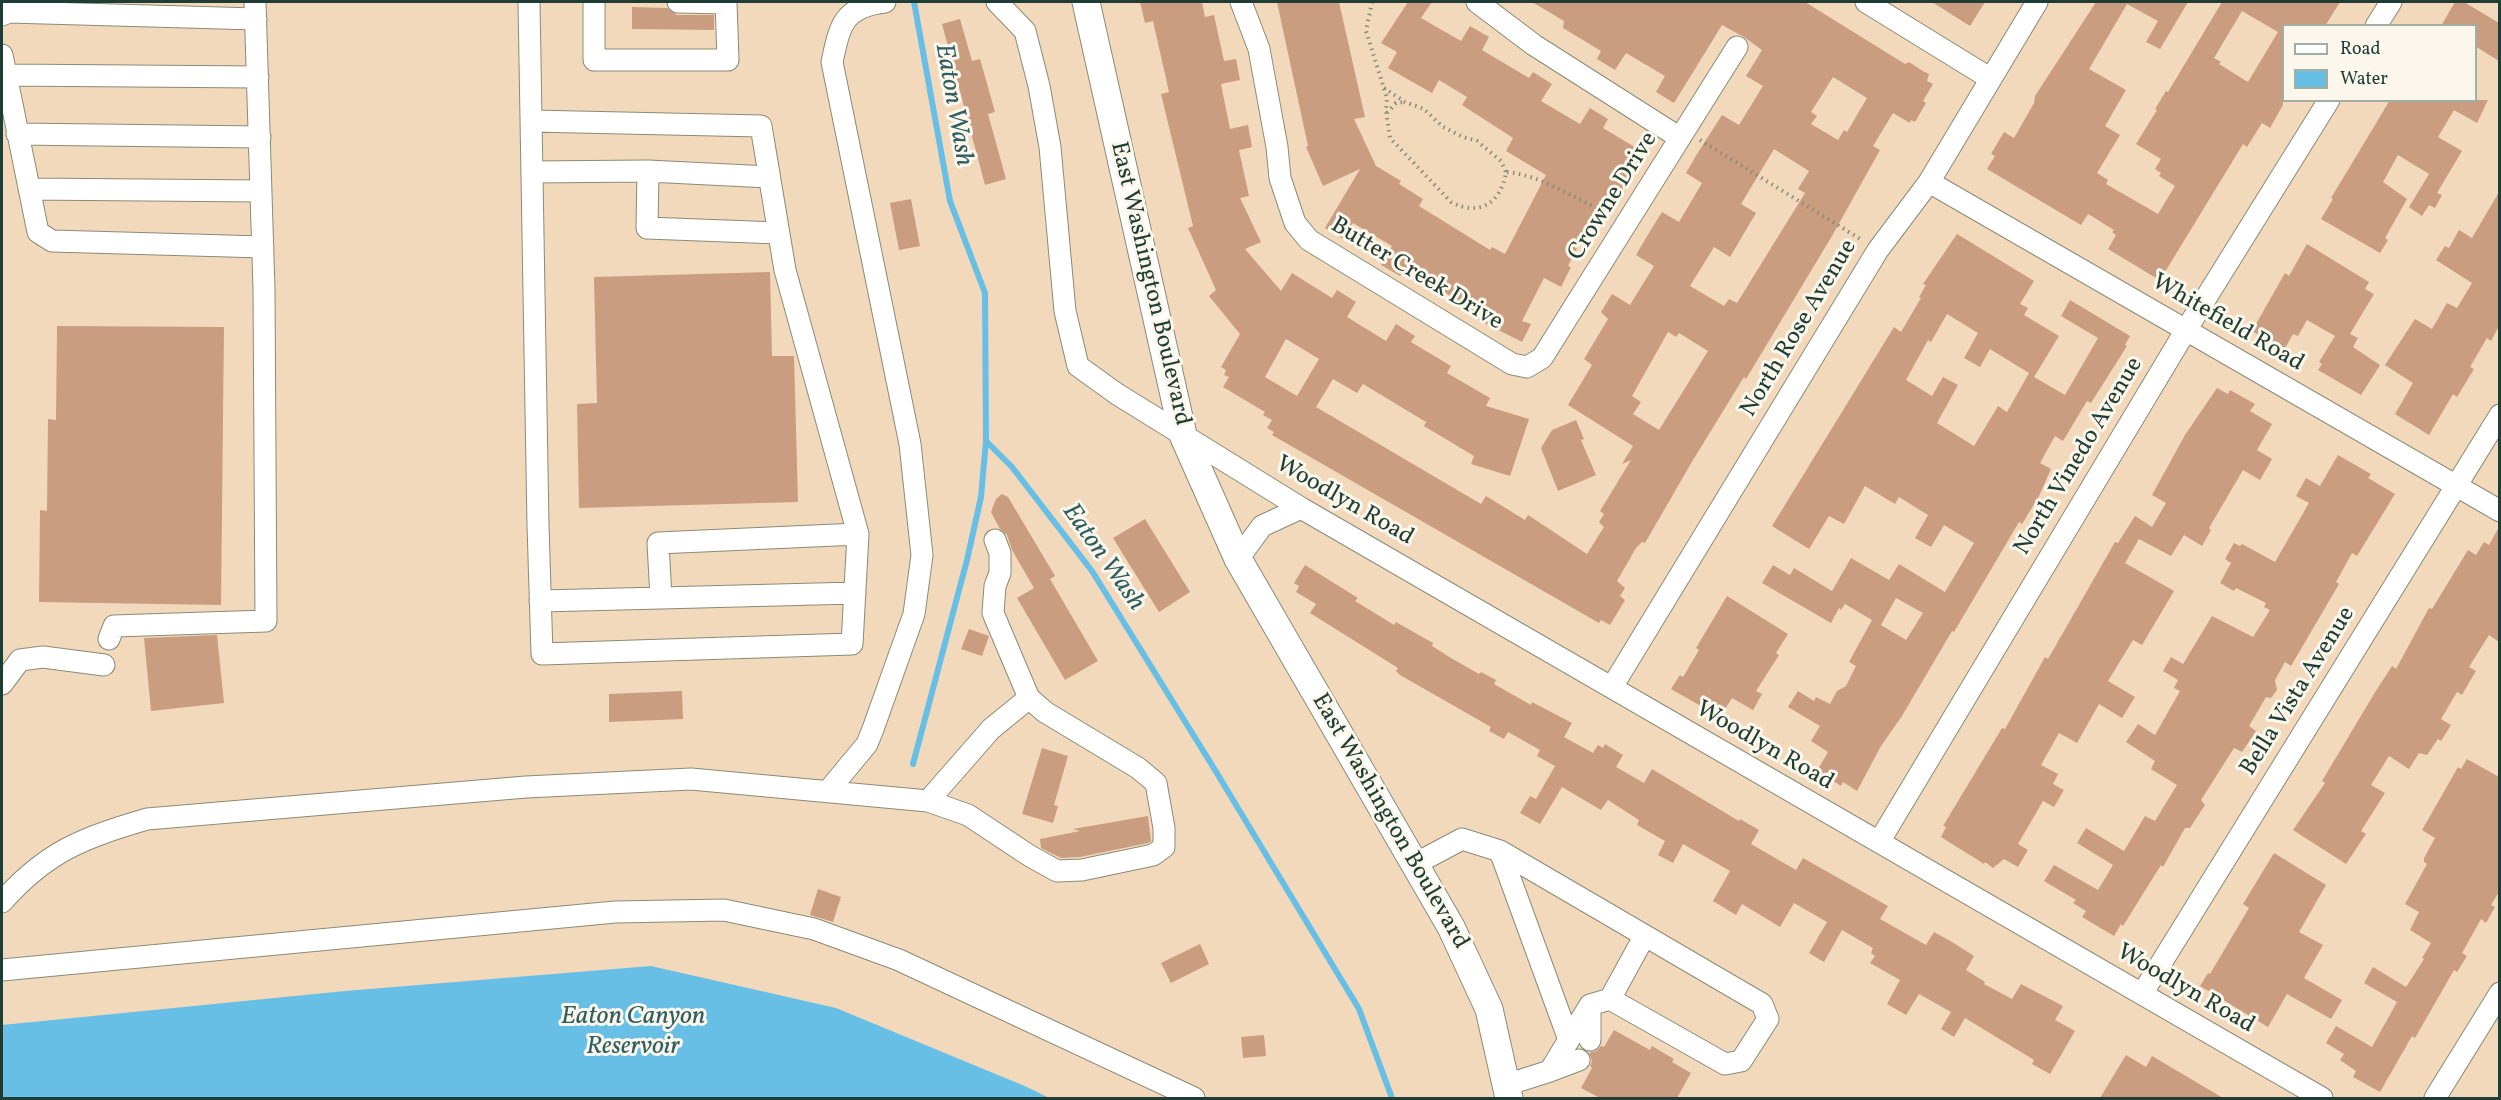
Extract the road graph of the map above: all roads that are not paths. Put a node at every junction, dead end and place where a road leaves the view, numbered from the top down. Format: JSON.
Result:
{"nodes":[{"id":1,"x":529,"y":2,"type":"edge"},
{"id":2,"x":594,"y":2,"type":"edge"},
{"id":3,"x":678,"y":2,"type":"edge"},
{"id":4,"x":726,"y":2,"type":"edge"},
{"id":5,"x":839,"y":2,"type":"edge"},
{"id":6,"x":885,"y":2,"type":"edge"},
{"id":7,"x":998,"y":2,"type":"edge"},
{"id":8,"x":1086,"y":2,"type":"edge"},
{"id":9,"x":1241,"y":2,"type":"edge"},
{"id":10,"x":1477,"y":2,"type":"edge"},
{"id":11,"x":1866,"y":2,"type":"edge"},
{"id":12,"x":2037,"y":2,"type":"edge"},
{"id":13,"x":2391,"y":2,"type":"edge"},
{"id":14,"x":256,"y":10,"type":"edge"},
{"id":15,"x":2,"y":15,"type":"edge"},
{"id":16,"x":2377,"y":24,"type":"edge"},
{"id":17,"x":840,"y":27,"type":"junction"},
{"id":18,"x":1737,"y":47,"type":"dead end"},
{"id":19,"x":4,"y":65,"type":"edge"},
{"id":20,"x":258,"y":77,"type":"junction"},
{"id":21,"x":1990,"y":79,"type":"junction"},
{"id":22,"x":2328,"y":102,"type":"edge"},
{"id":23,"x":531,"y":121,"type":"junction"},
{"id":24,"x":18,"y":134,"type":"junction"},
{"id":25,"x":1683,"y":134,"type":"junction"},
{"id":26,"x":260,"y":137,"type":"junction"},
{"id":27,"x":532,"y":171,"type":"junction"},
{"id":28,"x":648,"y":171,"type":"junction"},
{"id":29,"x":769,"y":177,"type":"junction"},
{"id":30,"x":1929,"y":182,"type":"junction"},
{"id":31,"x":29,"y":189,"type":"junction"},
{"id":32,"x":261,"y":191,"type":"junction"},
{"id":33,"x":778,"y":233,"type":"junction"},
{"id":34,"x":263,"y":247,"type":"junction"},
{"id":35,"x":2186,"y":330,"type":"junction"},
{"id":36,"x":1527,"y":367,"type":"joint"},
{"id":37,"x":2499,"y":415,"type":"edge"},
{"id":38,"x":1183,"y":435,"type":"junction"},
{"id":39,"x":2456,"y":486,"type":"junction"},
{"id":40,"x":1301,"y":508,"type":"junction"},
{"id":41,"x":2499,"y":511,"type":"edge"},
{"id":42,"x":858,"y":534,"type":"junction"},
{"id":43,"x":995,"y":540,"type":"dead end"},
{"id":44,"x":1238,"y":559,"type":"junction"},
{"id":45,"x":855,"y":593,"type":"junction"},
{"id":46,"x":661,"y":598,"type":"junction"},
{"id":47,"x":540,"y":601,"type":"junction"},
{"id":48,"x":110,"y":639,"type":"dead end"},
{"id":49,"x":104,"y":665,"type":"dead end"},
{"id":50,"x":2,"y":684,"type":"edge"},
{"id":51,"x":1612,"y":687,"type":"junction"},
{"id":52,"x":1029,"y":698,"type":"junction"},
{"id":53,"x":828,"y":791,"type":"junction"},
{"id":54,"x":928,"y":801,"type":"junction"},
{"id":55,"x":1879,"y":842,"type":"junction"},
{"id":56,"x":1500,"y":851,"type":"junction"},
{"id":57,"x":1415,"y":864,"type":"junction"},
{"id":58,"x":2,"y":902,"type":"edge"},
{"id":59,"x":1644,"y":937,"type":"junction"},
{"id":60,"x":2,"y":970,"type":"edge"},
{"id":61,"x":2499,"y":993,"type":"edge"},
{"id":62,"x":2142,"y":994,"type":"junction"},
{"id":63,"x":1610,"y":999,"type":"junction"},
{"id":64,"x":1580,"y":1040,"type":"junction"},
{"id":65,"x":1579,"y":1060,"type":"dead end"},
{"id":66,"x":1550,"y":1071,"type":"junction"},
{"id":67,"x":1507,"y":1092,"type":"edge"},
{"id":68,"x":1194,"y":1098,"type":"edge"},
{"id":69,"x":2322,"y":1098,"type":"edge"},
{"id":70,"x":2435,"y":1098,"type":"edge"}],
"edges":[{"from":1,"to":23,"type":"street"},
{"from":2,"to":4,"type":"street"},
{"from":3,"to":4,"type":"street"},
{"from":5,"to":17,"type":"street"},
{"from":6,"to":17,"type":"street"},
{"from":7,"to":38,"type":"street","name":"Woodlyn Road"},
{"from":8,"to":38,"type":"main road","name":"East Washington Boulevard"},
{"from":9,"to":36,"type":"street","name":"Butter Creek Drive"},
{"from":10,"to":25,"type":"street"},
{"from":11,"to":21,"type":"street"},
{"from":12,"to":21,"type":"street","name":"North Rose Avenue"},
{"from":13,"to":16,"type":"street"},
{"from":14,"to":15,"type":"street"},
{"from":14,"to":20,"type":"street"},
{"from":17,"to":53,"type":"street"},
{"from":18,"to":25,"type":"street","name":"Crowne Drive"},
{"from":19,"to":20,"type":"street"},
{"from":19,"to":24,"type":"street"},
{"from":20,"to":26,"type":"street"},
{"from":21,"to":30,"type":"street","name":"North Rose Avenue"},
{"from":22,"to":35,"type":"street","name":"North Vinedo Avenue"},
{"from":23,"to":27,"type":"street"},
{"from":23,"to":29,"type":"street"},
{"from":24,"to":26,"type":"street"},
{"from":24,"to":31,"type":"street"},
{"from":25,"to":36,"type":"street","name":"Crowne Drive"},
{"from":26,"to":32,"type":"street"},
{"from":27,"to":28,"type":"street"},
{"from":27,"to":47,"type":"street"},
{"from":28,"to":29,"type":"street"},
{"from":28,"to":33,"type":"street"},
{"from":29,"to":33,"type":"street"},
{"from":30,"to":35,"type":"street","name":"Whitefield Road"},
{"from":30,"to":51,"type":"street","name":"North Rose Avenue"},
{"from":31,"to":32,"type":"street"},
{"from":31,"to":34,"type":"street"},
{"from":32,"to":34,"type":"street"},
{"from":33,"to":42,"type":"street"},
{"from":34,"to":48,"type":"street"},
{"from":35,"to":39,"type":"street","name":"Whitefield Road"},
{"from":35,"to":55,"type":"street","name":"North Vinedo Avenue"},
{"from":37,"to":39,"type":"street","name":"Bella Vista Avenue"},
{"from":38,"to":40,"type":"street","name":"Woodlyn Road"},
{"from":38,"to":44,"type":"main road","name":"East Washington Boulevard"},
{"from":39,"to":41,"type":"street","name":"Whitefield Road"},
{"from":39,"to":62,"type":"street","name":"Bella Vista Avenue"},
{"from":40,"to":44,"type":"street"},
{"from":40,"to":51,"type":"street","name":"Woodlyn Road"},
{"from":42,"to":45,"type":"street"},
{"from":42,"to":46,"type":"street"},
{"from":43,"to":52,"type":"street"},
{"from":44,"to":57,"type":"main road","name":"East Washington Boulevard"},
{"from":45,"to":46,"type":"street"},
{"from":45,"to":47,"type":"street"},
{"from":46,"to":47,"type":"street"},
{"from":49,"to":50,"type":"street"},
{"from":51,"to":55,"type":"street","name":"Woodlyn Road"},
{"from":52,"to":54,"type":"street"},
{"from":52,"to":54,"type":"street"},
{"from":53,"to":54,"type":"street"},
{"from":53,"to":58,"type":"street"},
{"from":55,"to":62,"type":"street","name":"Woodlyn Road"},
{"from":56,"to":57,"type":"street"},
{"from":56,"to":59,"type":"street"},
{"from":56,"to":64,"type":"street"},
{"from":57,"to":67,"type":"main road","name":"East Washington Boulevard"},
{"from":59,"to":63,"type":"street"},
{"from":59,"to":63,"type":"street"},
{"from":60,"to":68,"type":"street"},
{"from":61,"to":70,"type":"street"},
{"from":62,"to":69,"type":"street","name":"Woodlyn Road"},
{"from":63,"to":64,"type":"street"},
{"from":64,"to":66,"type":"street"},
{"from":65,"to":66,"type":"street"},
{"from":66,"to":67,"type":"street"}]}
